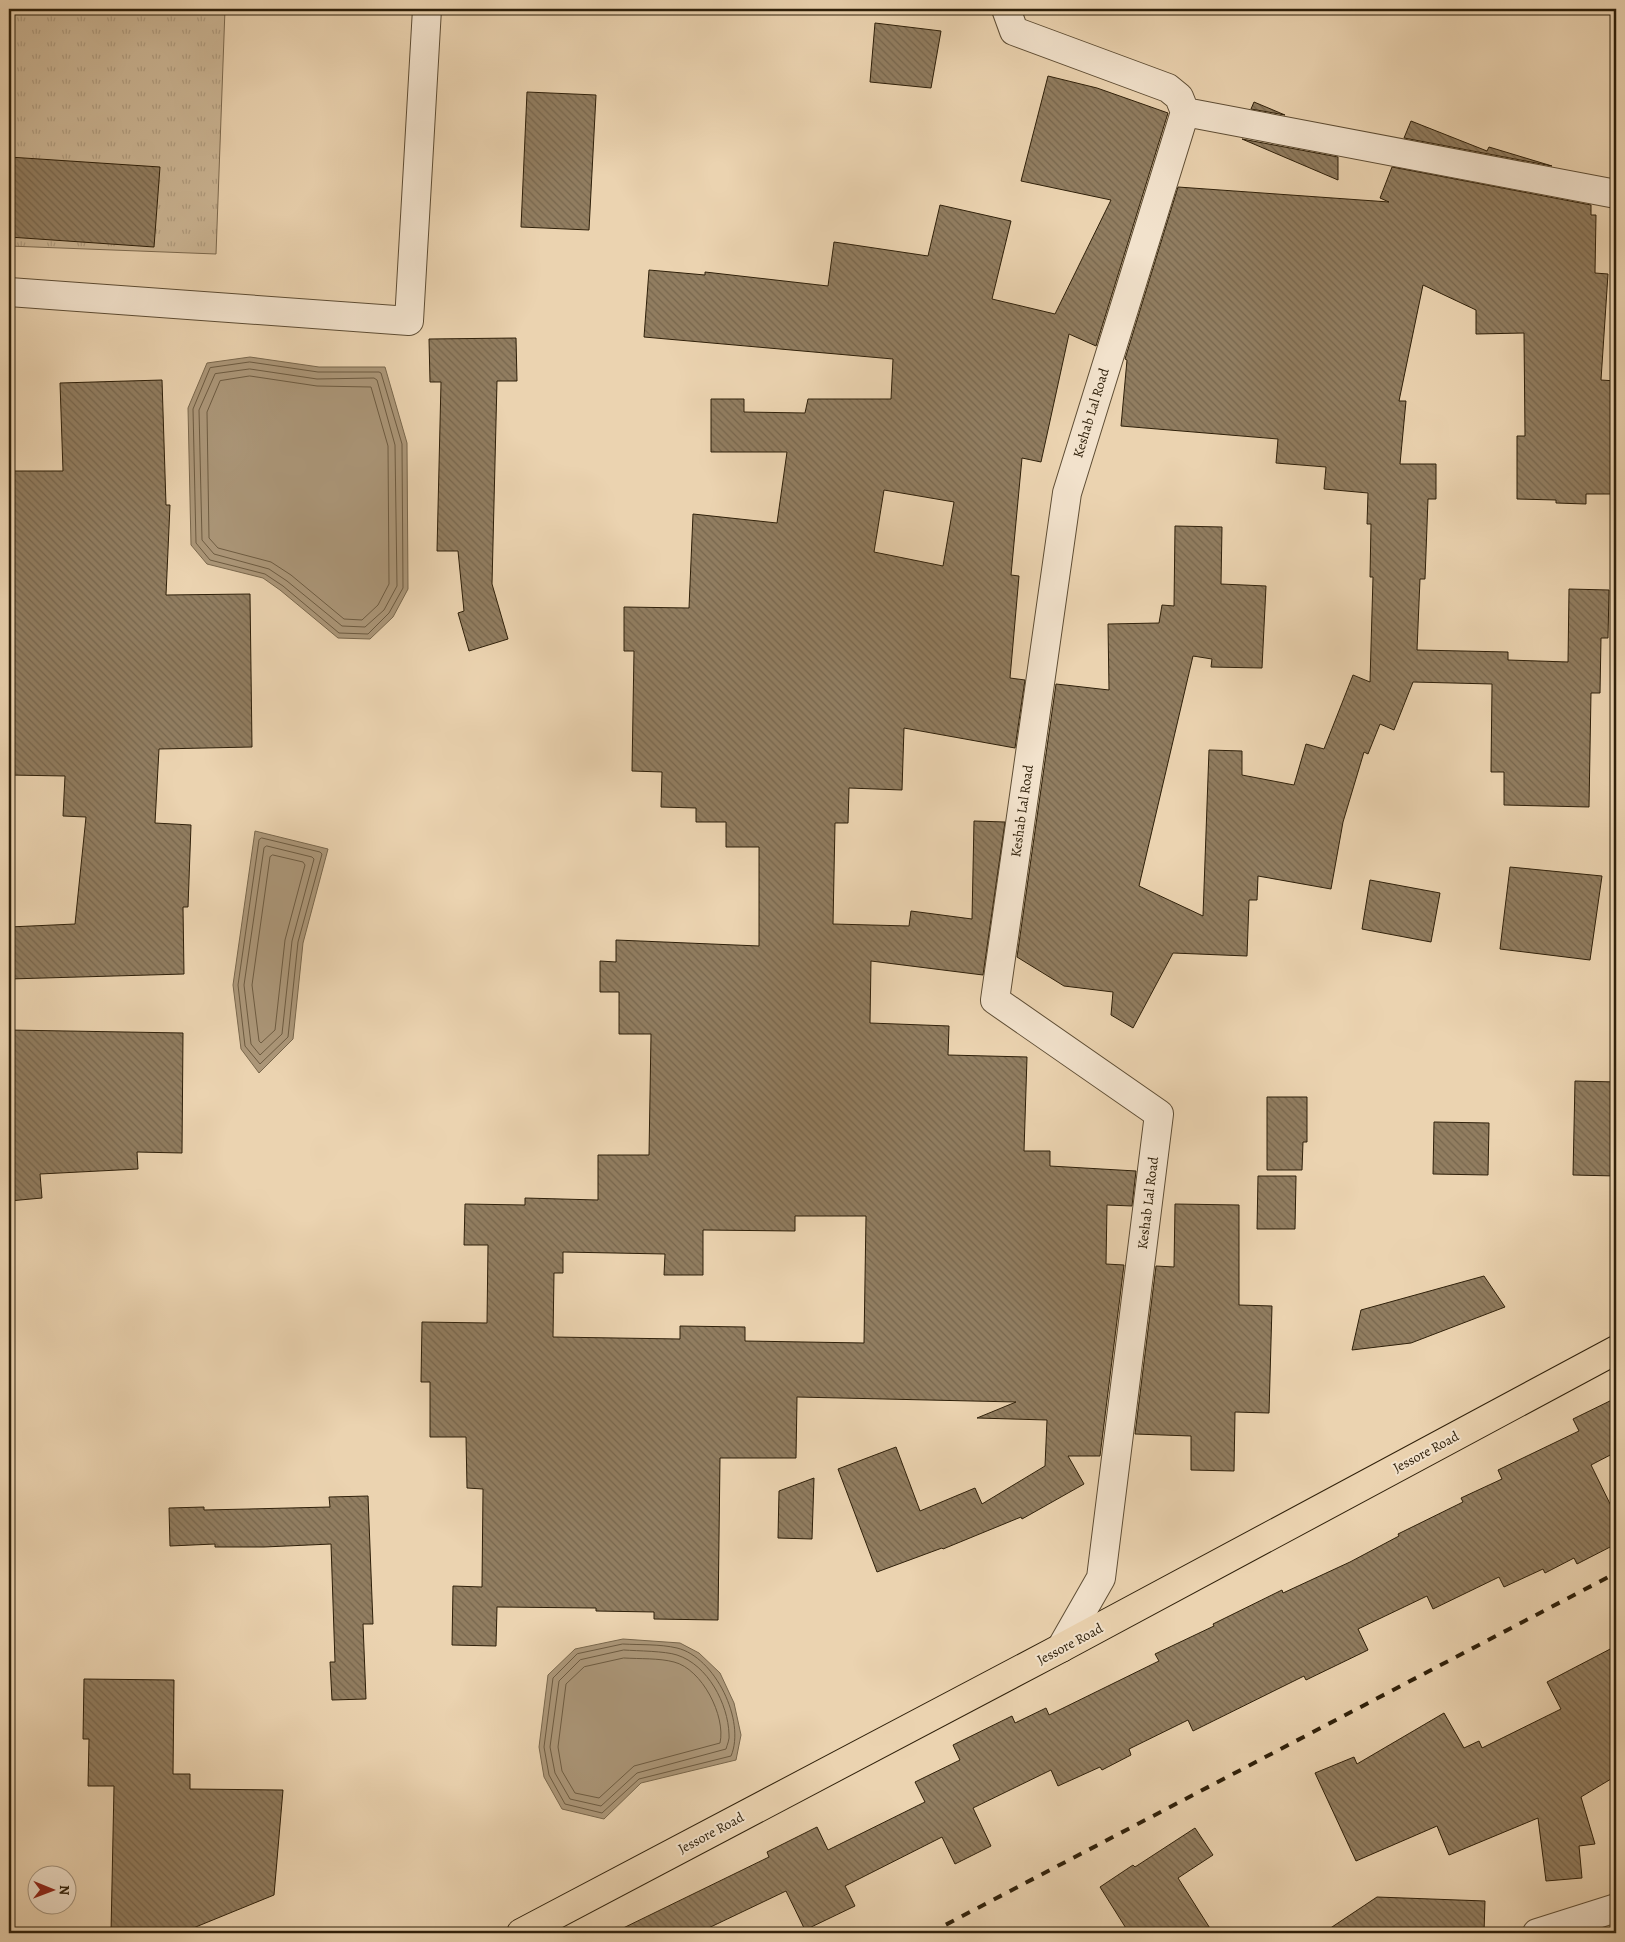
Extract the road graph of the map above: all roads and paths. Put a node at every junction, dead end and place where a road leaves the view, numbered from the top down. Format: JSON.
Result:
{"nodes":[{"id":1,"x":427,"y":9,"type":"edge"},
{"id":2,"x":1006,"y":9,"type":"edge"},
{"id":3,"x":1185,"y":112,"type":"junction"},
{"id":4,"x":1616,"y":194,"type":"edge"},
{"id":5,"x":9,"y":292,"type":"edge"},
{"id":6,"x":1616,"y":1350,"type":"edge"},
{"id":7,"x":1061,"y":1648,"type":"junction"},
{"id":8,"x":1616,"y":1908,"type":"edge"},
{"id":9,"x":521,"y":1933,"type":"edge"},
{"id":10,"x":1537,"y":1933,"type":"edge"}],
"edges":[{"from":1,"to":5,"type":"street"},
{"from":2,"to":3,"type":"street"},
{"from":3,"to":4,"type":"street"},
{"from":3,"to":7,"type":"street","name":"Keshab Lal Road"},
{"from":6,"to":7,"type":"highway","name":"Jessore Road"},
{"from":7,"to":9,"type":"highway","name":"Jessore Road"},
{"from":8,"to":10,"type":"street"}]}
